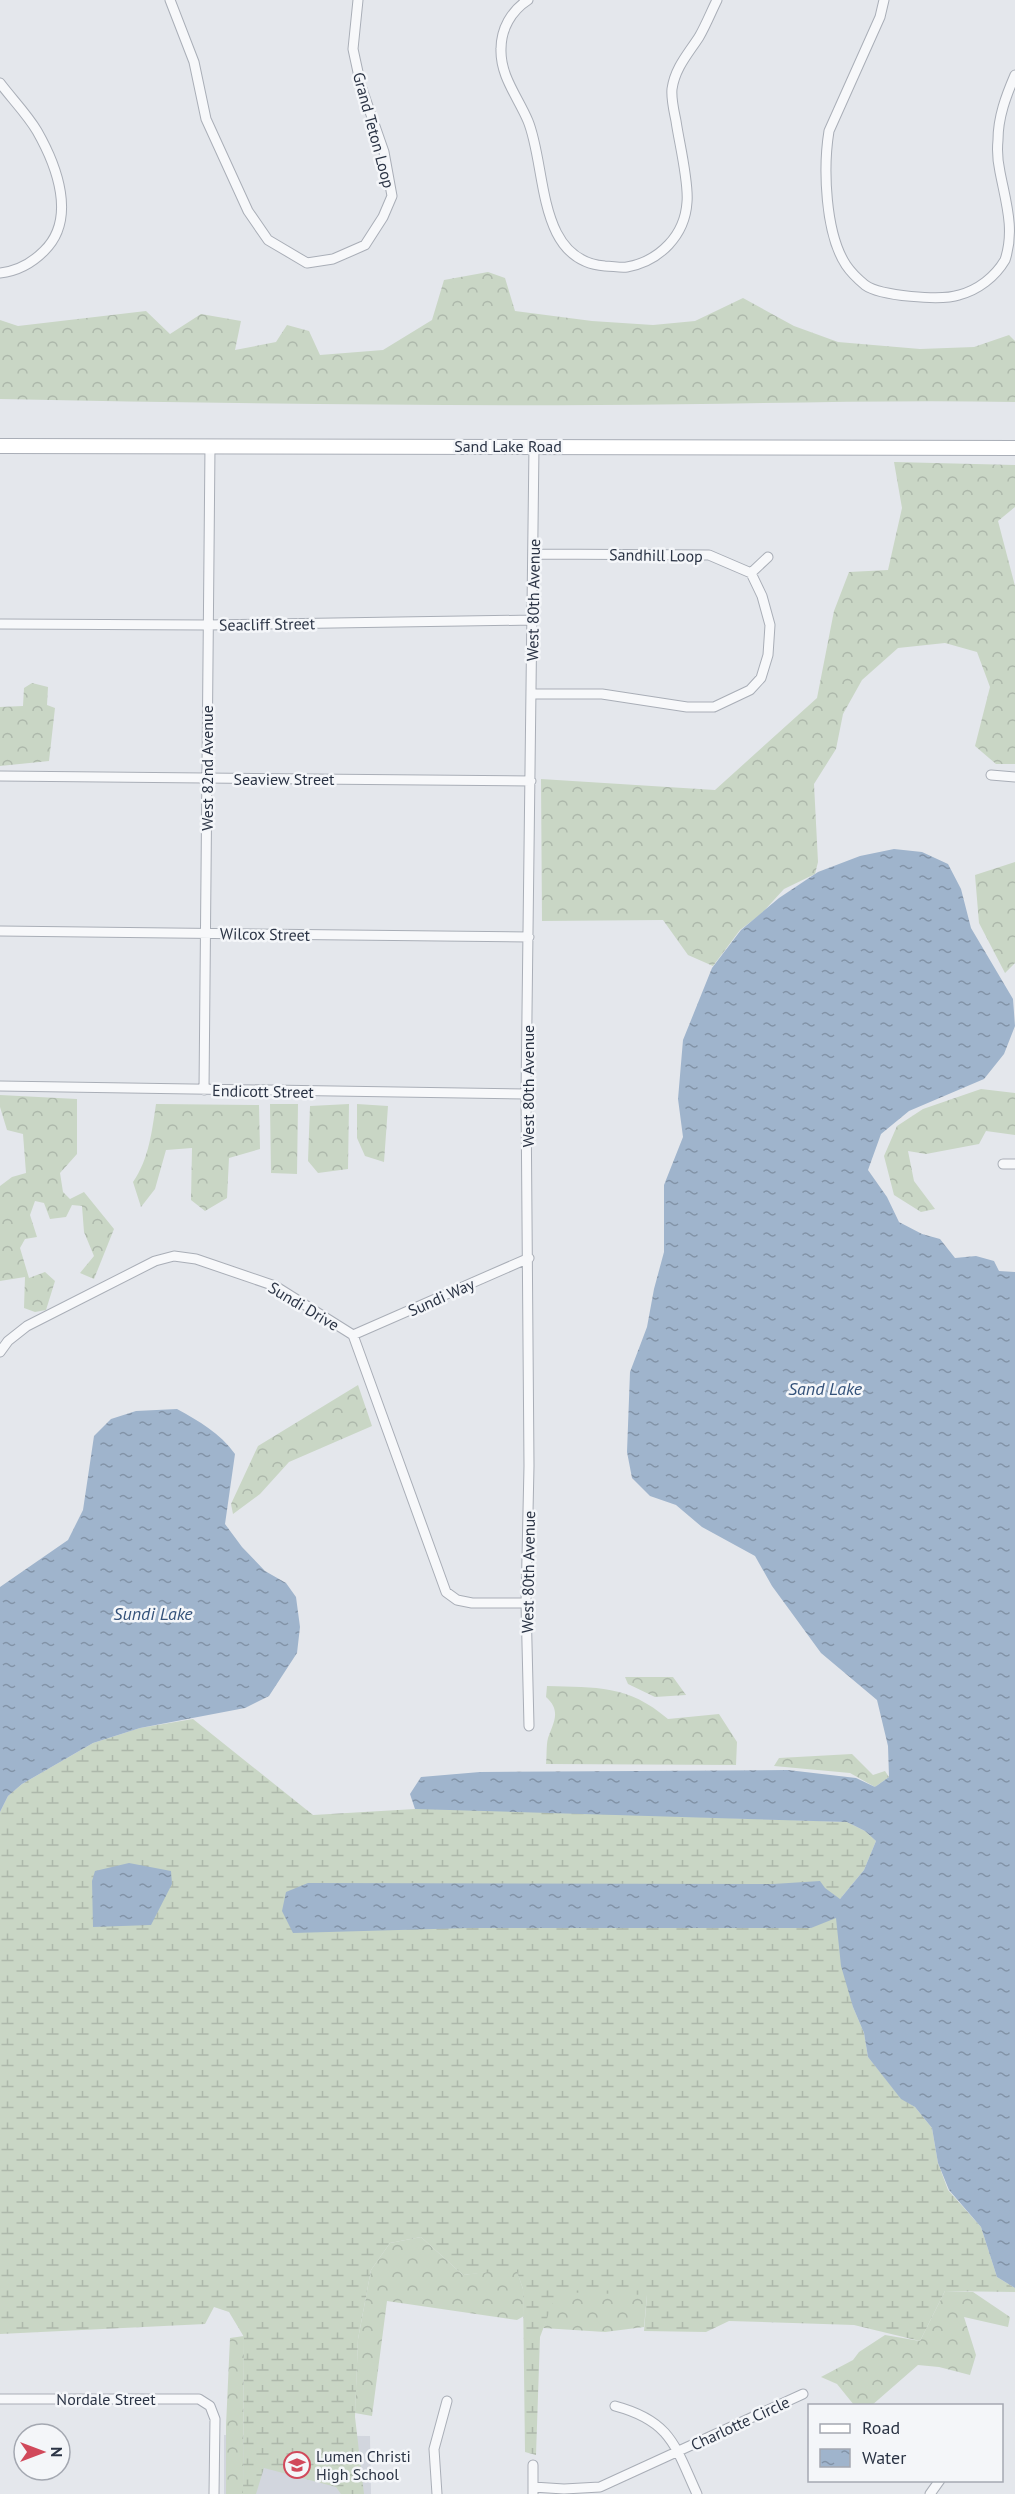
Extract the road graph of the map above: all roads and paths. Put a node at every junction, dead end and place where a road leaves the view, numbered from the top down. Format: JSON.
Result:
{"nodes":[{"id":1,"x":170,"y":0,"type":"edge"},
{"id":2,"x":358,"y":0,"type":"edge"},
{"id":3,"x":528,"y":0,"type":"edge"},
{"id":4,"x":717,"y":0,"type":"edge"},
{"id":5,"x":884,"y":0,"type":"edge"},
{"id":6,"x":1015,"y":75,"type":"edge"},
{"id":7,"x":0,"y":83,"type":"edge"},
{"id":8,"x":0,"y":273,"type":"edge"},
{"id":9,"x":0,"y":446,"type":"edge"},
{"id":10,"x":210,"y":446,"type":"junction"},
{"id":11,"x":534,"y":446,"type":"junction"},
{"id":12,"x":1015,"y":448,"type":"edge"},
{"id":13,"x":534,"y":554,"type":"junction"},
{"id":14,"x":768,"y":557,"type":"dead end"},
{"id":15,"x":751,"y":573,"type":"junction"},
{"id":16,"x":533,"y":620,"type":"junction"},
{"id":17,"x":0,"y":624,"type":"edge"},
{"id":18,"x":208,"y":625,"type":"junction"},
{"id":19,"x":532,"y":694,"type":"junction"},
{"id":20,"x":991,"y":775,"type":"dead end"},
{"id":21,"x":0,"y":776,"type":"edge"},
{"id":22,"x":1015,"y":777,"type":"edge"},
{"id":23,"x":207,"y":779,"type":"junction"},
{"id":24,"x":531,"y":781,"type":"junction"},
{"id":25,"x":0,"y":931,"type":"edge"},
{"id":26,"x":205,"y":934,"type":"junction"},
{"id":27,"x":529,"y":937,"type":"junction"},
{"id":28,"x":0,"y":1086,"type":"edge"},
{"id":29,"x":204,"y":1090,"type":"junction"},
{"id":30,"x":526,"y":1094,"type":"junction"},
{"id":31,"x":1003,"y":1164,"type":"dead end"},
{"id":32,"x":1015,"y":1164,"type":"edge"},
{"id":33,"x":529,"y":1258,"type":"junction"},
{"id":34,"x":353,"y":1335,"type":"junction"},
{"id":35,"x":0,"y":1352,"type":"edge"},
{"id":36,"x":526,"y":1603,"type":"junction"},
{"id":37,"x":529,"y":1726,"type":"dead end"},
{"id":38,"x":803,"y":2394,"type":"dead end"},
{"id":39,"x":0,"y":2399,"type":"edge"},
{"id":40,"x":447,"y":2401,"type":"dead end"},
{"id":41,"x":615,"y":2406,"type":"dead end"},
{"id":42,"x":677,"y":2452,"type":"junction"},
{"id":43,"x":533,"y":2465,"type":"dead end"},
{"id":44,"x":939,"y":2482,"type":"edge"},
{"id":45,"x":533,"y":2490,"type":"edge"},
{"id":46,"x":214,"y":2494,"type":"edge"},
{"id":47,"x":437,"y":2494,"type":"edge"},
{"id":48,"x":697,"y":2494,"type":"edge"},
{"id":49,"x":930,"y":2494,"type":"edge"}],
"edges":[{"from":1,"to":2,"type":"street","name":"Grand Teton Loop"},
{"from":3,"to":4,"type":"street"},
{"from":5,"to":6,"type":"street"},
{"from":7,"to":8,"type":"street"},
{"from":9,"to":10,"type":"main road","name":"Sand Lake Road"},
{"from":10,"to":11,"type":"main road","name":"Sand Lake Road"},
{"from":10,"to":18,"type":"street","name":"West 82nd Avenue"},
{"from":11,"to":12,"type":"main road","name":"Sand Lake Road"},
{"from":11,"to":13,"type":"street","name":"West 80th Avenue"},
{"from":13,"to":15,"type":"street","name":"Sandhill Loop"},
{"from":13,"to":16,"type":"street","name":"West 80th Avenue"},
{"from":14,"to":15,"type":"street"},
{"from":15,"to":19,"type":"street"},
{"from":16,"to":18,"type":"street","name":"Seacliff Street"},
{"from":16,"to":19,"type":"street","name":"West 80th Avenue"},
{"from":17,"to":18,"type":"street","name":"Seacliff Street"},
{"from":18,"to":23,"type":"street","name":"West 82nd Avenue"},
{"from":19,"to":24,"type":"street","name":"West 80th Avenue"},
{"from":20,"to":22,"type":"street"},
{"from":21,"to":23,"type":"street","name":"Seaview Street"},
{"from":23,"to":24,"type":"street","name":"Seaview Street"},
{"from":23,"to":26,"type":"street","name":"West 82nd Avenue"},
{"from":24,"to":27,"type":"street","name":"West 80th Avenue"},
{"from":25,"to":26,"type":"street","name":"Wilcox Street"},
{"from":26,"to":27,"type":"street","name":"Wilcox Street"},
{"from":26,"to":29,"type":"street","name":"West 82nd Avenue"},
{"from":27,"to":30,"type":"street","name":"West 80th Avenue"},
{"from":28,"to":29,"type":"street","name":"Endicott Street"},
{"from":29,"to":30,"type":"street","name":"Endicott Street"},
{"from":30,"to":33,"type":"street","name":"West 80th Avenue"},
{"from":31,"to":32,"type":"street"},
{"from":33,"to":34,"type":"street","name":"Sundi Way"},
{"from":33,"to":36,"type":"street","name":"West 80th Avenue"},
{"from":34,"to":35,"type":"street","name":"Sundi Drive"},
{"from":34,"to":36,"type":"street","name":"Sundi Drive"},
{"from":36,"to":37,"type":"street","name":"West 80th Avenue"},
{"from":38,"to":42,"type":"street","name":"Charlotte Circle"},
{"from":39,"to":46,"type":"street","name":"Nordale Street"},
{"from":40,"to":47,"type":"street"},
{"from":41,"to":42,"type":"street"},
{"from":42,"to":45,"type":"street","name":"Charlotte Circle"},
{"from":42,"to":48,"type":"street"},
{"from":43,"to":45,"type":"street"},
{"from":44,"to":49,"type":"street"}]}
